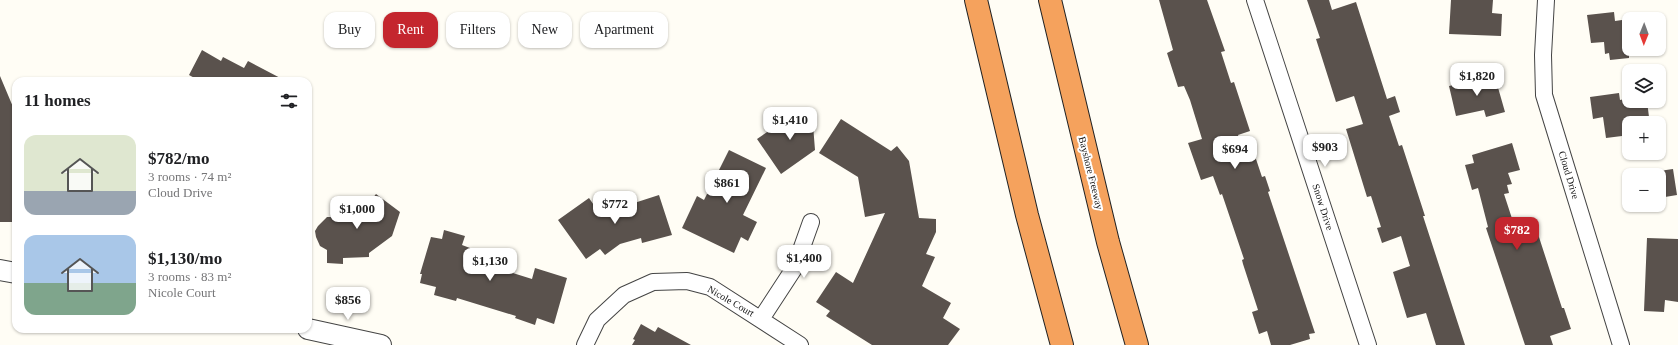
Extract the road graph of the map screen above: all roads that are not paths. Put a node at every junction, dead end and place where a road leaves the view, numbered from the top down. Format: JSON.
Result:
{"nodes":[{"id":1,"x":976,"y":0,"type":"edge"},
{"id":2,"x":1050,"y":0,"type":"edge"},
{"id":3,"x":1255,"y":0,"type":"edge"},
{"id":4,"x":1546,"y":0,"type":"edge"},
{"id":5,"x":811,"y":222,"type":"dead end"},
{"id":6,"x":0,"y":270,"type":"edge"},
{"id":7,"x":12,"y":272,"type":"edge"},
{"id":8,"x":761,"y":319,"type":"junction"},
{"id":9,"x":312,"y":330,"type":"edge"},
{"id":10,"x":381,"y":345,"type":"edge"},
{"id":11,"x":585,"y":345,"type":"edge"},
{"id":12,"x":800,"y":345,"type":"edge"},
{"id":13,"x":1062,"y":345,"type":"edge"},
{"id":14,"x":1137,"y":345,"type":"edge"},
{"id":15,"x":1368,"y":345,"type":"edge"},
{"id":16,"x":1621,"y":345,"type":"edge"}],
"edges":[{"from":1,"to":13,"type":"highway"},
{"from":2,"to":14,"type":"highway","name":"Bayshore Freeway"},
{"from":3,"to":15,"type":"street","name":"Snow Drive"},
{"from":4,"to":16,"type":"street","name":"Cloud Drive"},
{"from":5,"to":8,"type":"street","name":"Nicole Court"},
{"from":6,"to":7,"type":"street"},
{"from":8,"to":11,"type":"street","name":"Nicole Court"},
{"from":8,"to":12,"type":"street","name":"Nicole Court"},
{"from":9,"to":10,"type":"street"}]}
